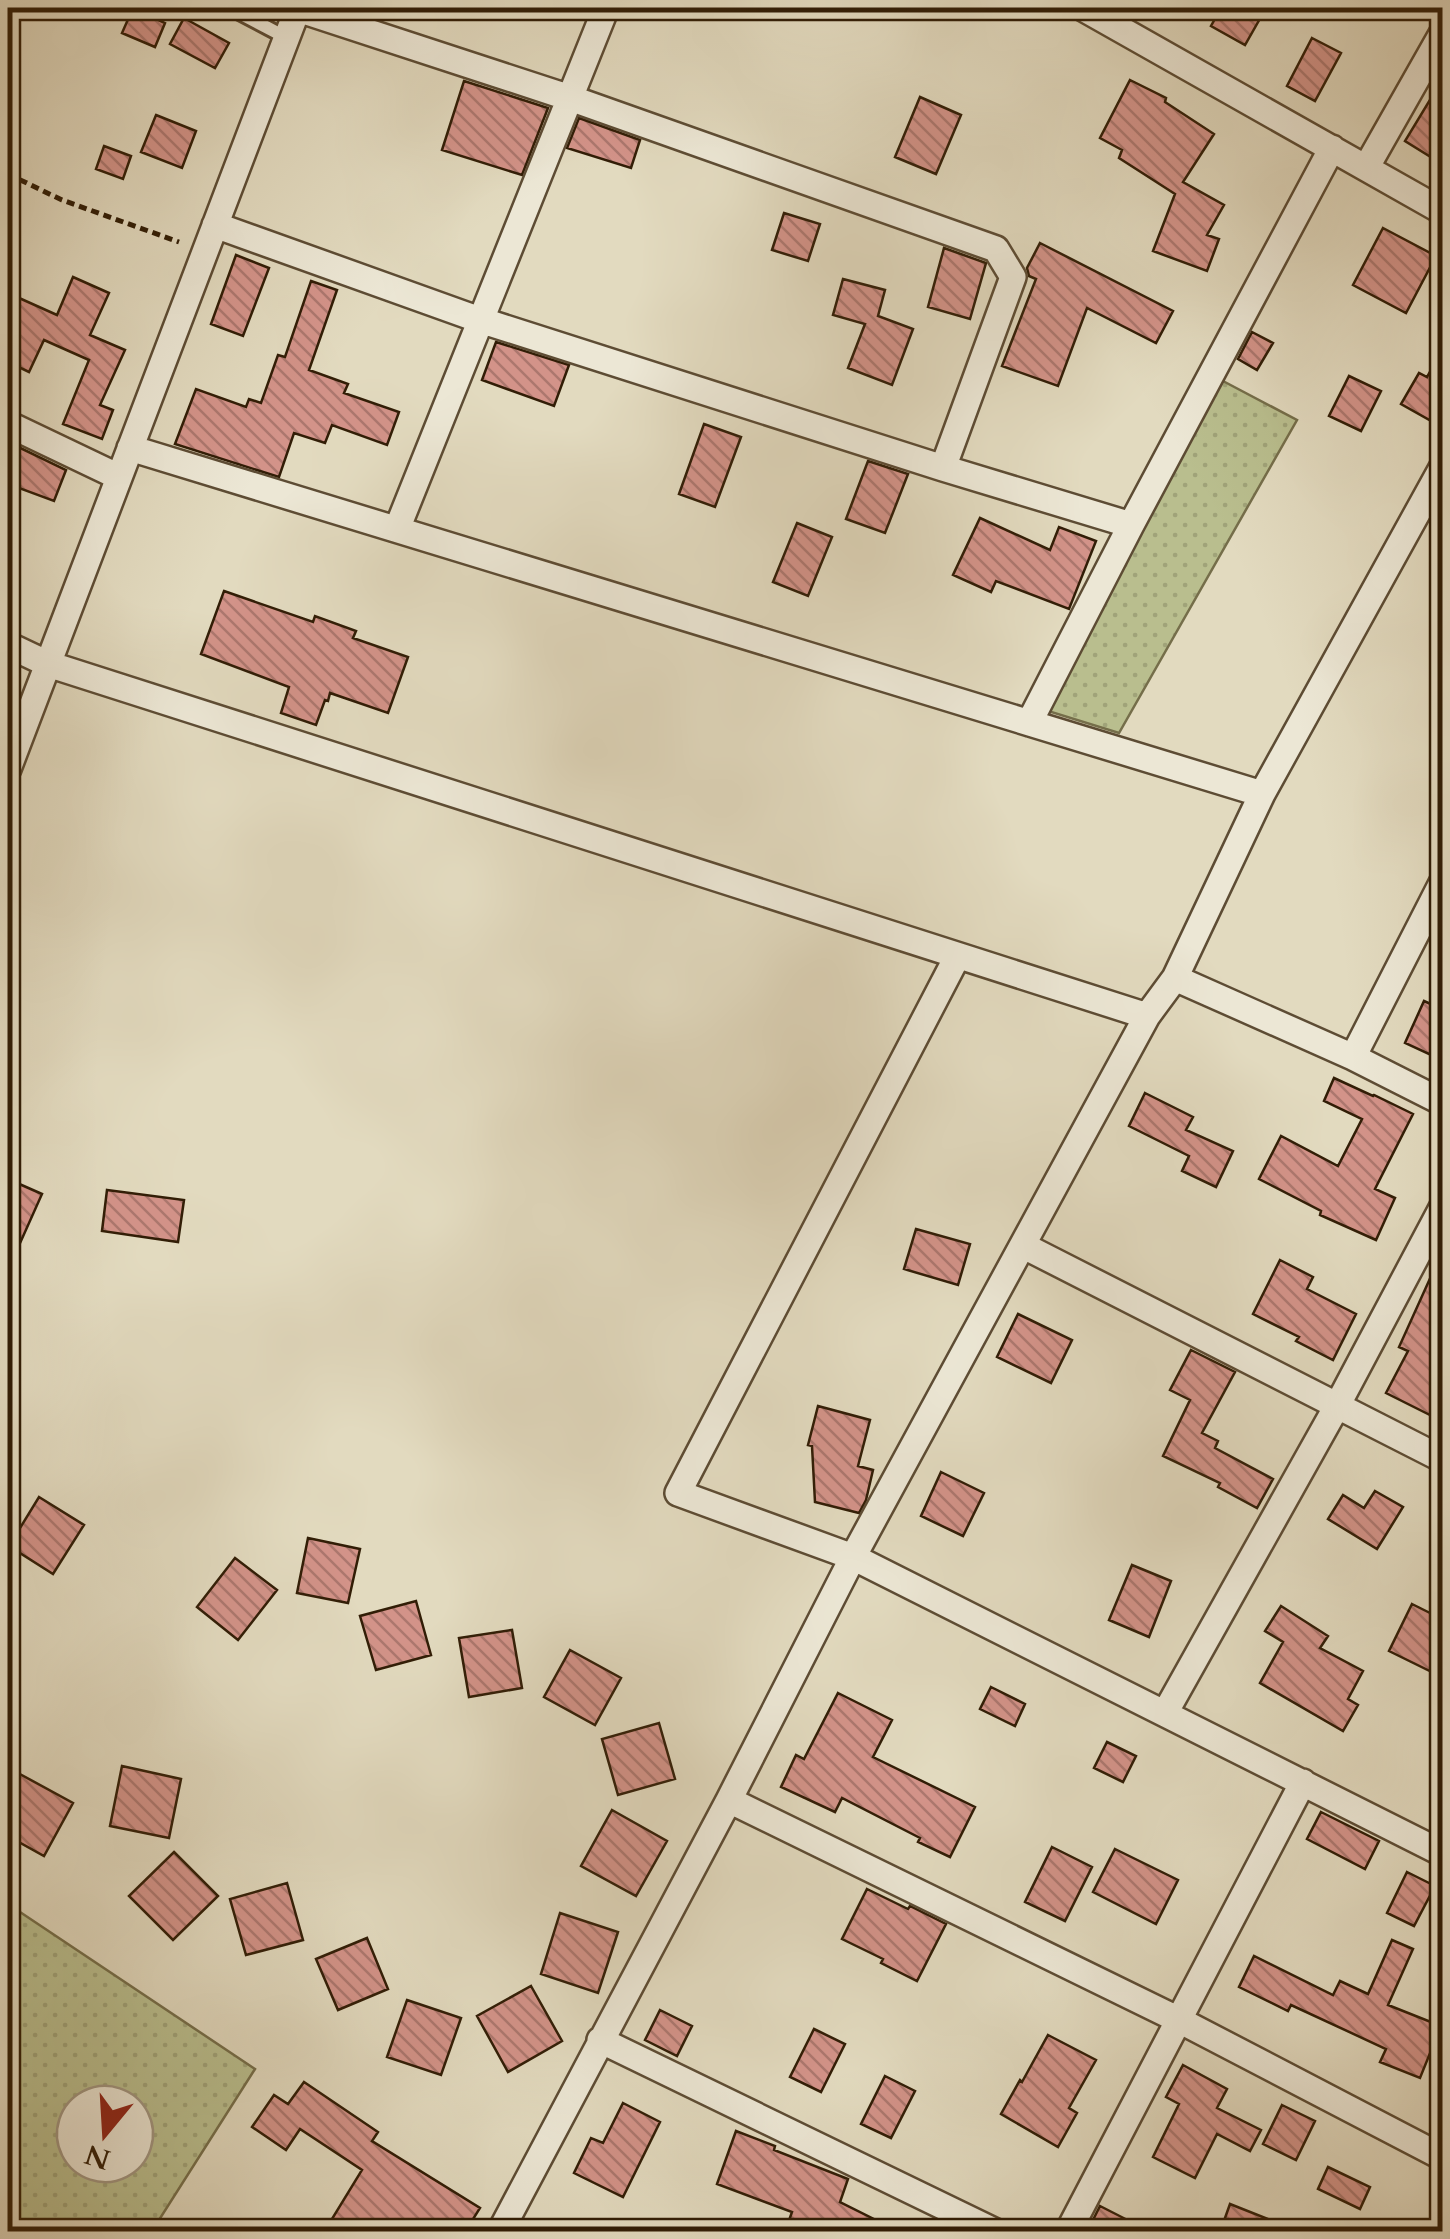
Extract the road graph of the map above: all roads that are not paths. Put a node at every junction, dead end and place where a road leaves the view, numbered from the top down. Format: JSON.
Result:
{"nodes":[{"id":1,"x":230,"y":8,"type":"edge"},
{"id":2,"x":298,"y":8,"type":"edge"},
{"id":3,"x":606,"y":8,"type":"edge"},
{"id":4,"x":1083,"y":8,"type":"edge"},
{"id":5,"x":1442,"y":34,"type":"edge"},
{"id":6,"x":287,"y":38,"type":"junction"},
{"id":7,"x":570,"y":98,"type":"junction"},
{"id":8,"x":1332,"y":148,"type":"junction"},
{"id":9,"x":1366,"y":168,"type":"junction"},
{"id":10,"x":1442,"y":211,"type":"edge"},
{"id":11,"x":216,"y":226,"type":"junction"},
{"id":12,"x":480,"y":320,"type":"junction"},
{"id":13,"x":8,"y":424,"type":"edge"},
{"id":14,"x":130,"y":448,"type":"junction"},
{"id":15,"x":943,"y":468,"type":"junction"},
{"id":16,"x":1442,"y":468,"type":"edge"},
{"id":17,"x":120,"y":478,"type":"junction"},
{"id":18,"x":1131,"y":525,"type":"junction"},
{"id":19,"x":397,"y":529,"type":"junction"},
{"id":20,"x":8,"y":645,"type":"edge"},
{"id":21,"x":48,"y":664,"type":"junction"},
{"id":22,"x":1029,"y":722,"type":"junction"},
{"id":23,"x":8,"y":769,"type":"edge"},
{"id":24,"x":1262,"y":794,"type":"junction"},
{"id":25,"x":1442,"y":882,"type":"edge"},
{"id":26,"x":957,"y":956,"type":"junction"},
{"id":27,"x":1175,"y":978,"type":"junction"},
{"id":28,"x":1147,"y":1016,"type":"junction"},
{"id":29,"x":1353,"y":1057,"type":"junction"},
{"id":30,"x":1442,"y":1102,"type":"edge"},
{"id":31,"x":1442,"y":1208,"type":"edge"},
{"id":32,"x":1024,"y":1246,"type":"junction"},
{"id":33,"x":1337,"y":1406,"type":"junction"},
{"id":34,"x":1442,"y":1459,"type":"edge"},
{"id":35,"x":853,"y":1557,"type":"junction"},
{"id":36,"x":1165,"y":1713,"type":"junction"},
{"id":37,"x":1303,"y":1782,"type":"junction"},
{"id":38,"x":729,"y":1800,"type":"junction"},
{"id":39,"x":1442,"y":1853,"type":"edge"},
{"id":40,"x":1178,"y":2020,"type":"junction"},
{"id":41,"x":600,"y":2040,"type":"junction"},
{"id":42,"x":1442,"y":2157,"type":"edge"},
{"id":43,"x":500,"y":2232,"type":"edge"},
{"id":44,"x":996,"y":2232,"type":"edge"},
{"id":45,"x":1068,"y":2232,"type":"edge"}],
"edges":[{"from":1,"to":6,"type":"lane"},
{"from":2,"to":6,"type":"street"},
{"from":2,"to":7,"type":"street"},
{"from":3,"to":7,"type":"street"},
{"from":4,"to":8,"type":"street"},
{"from":5,"to":9,"type":"street"},
{"from":6,"to":11,"type":"street"},
{"from":7,"to":12,"type":"street"},
{"from":7,"to":15,"type":"street"},
{"from":8,"to":9,"type":"street"},
{"from":8,"to":18,"type":"street"},
{"from":9,"to":10,"type":"street"},
{"from":11,"to":12,"type":"street"},
{"from":11,"to":14,"type":"street"},
{"from":12,"to":15,"type":"street"},
{"from":12,"to":19,"type":"street"},
{"from":13,"to":17,"type":"street"},
{"from":14,"to":17,"type":"street"},
{"from":14,"to":19,"type":"street"},
{"from":15,"to":18,"type":"street"},
{"from":16,"to":24,"type":"street"},
{"from":17,"to":21,"type":"street"},
{"from":18,"to":22,"type":"street"},
{"from":19,"to":22,"type":"street"},
{"from":20,"to":21,"type":"street"},
{"from":21,"to":23,"type":"street"},
{"from":21,"to":26,"type":"street"},
{"from":22,"to":24,"type":"street"},
{"from":24,"to":27,"type":"street"},
{"from":25,"to":29,"type":"street"},
{"from":26,"to":28,"type":"street"},
{"from":26,"to":35,"type":"street"},
{"from":27,"to":28,"type":"street"},
{"from":27,"to":29,"type":"street"},
{"from":28,"to":32,"type":"street"},
{"from":29,"to":30,"type":"street"},
{"from":31,"to":33,"type":"street"},
{"from":32,"to":33,"type":"street"},
{"from":32,"to":35,"type":"street"},
{"from":33,"to":34,"type":"street"},
{"from":33,"to":36,"type":"street"},
{"from":35,"to":36,"type":"street"},
{"from":35,"to":38,"type":"street"},
{"from":36,"to":37,"type":"street"},
{"from":37,"to":39,"type":"street"},
{"from":37,"to":40,"type":"street"},
{"from":38,"to":40,"type":"street"},
{"from":38,"to":41,"type":"street"},
{"from":40,"to":42,"type":"street"},
{"from":40,"to":45,"type":"street"},
{"from":41,"to":43,"type":"street"},
{"from":41,"to":44,"type":"street"}]}
